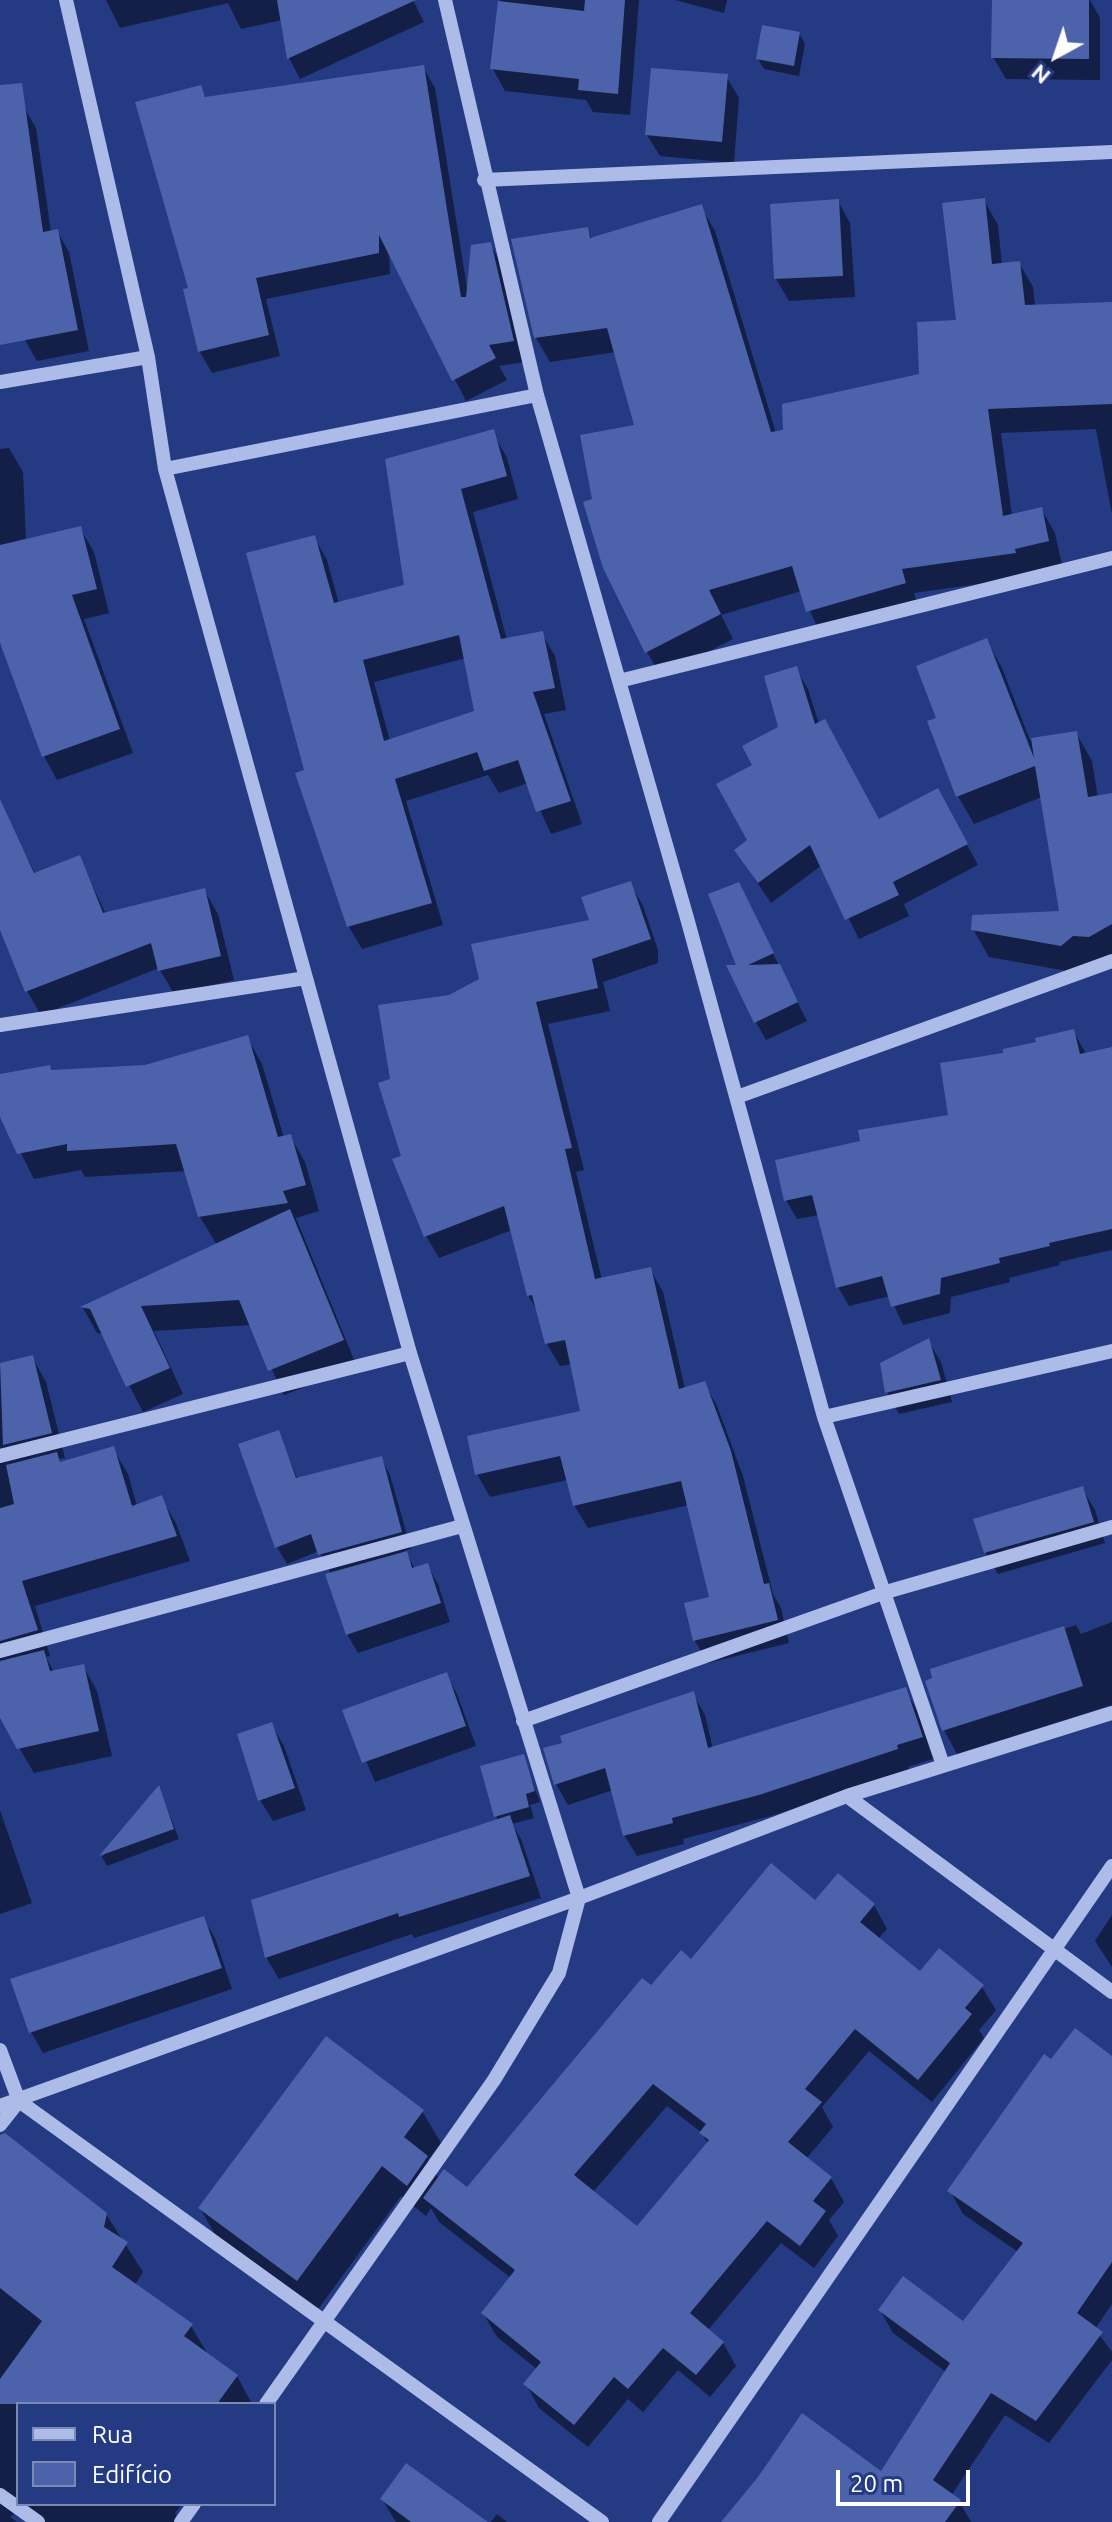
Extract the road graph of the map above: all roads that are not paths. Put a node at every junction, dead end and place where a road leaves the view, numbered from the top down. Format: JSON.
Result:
{"nodes":[{"id":1,"x":66,"y":0,"type":"edge"},
{"id":2,"x":445,"y":0,"type":"edge"},
{"id":3,"x":1112,"y":152,"type":"edge"},
{"id":4,"x":484,"y":180,"type":"junction"},
{"id":5,"x":148,"y":357,"type":"junction"},
{"id":6,"x":0,"y":382,"type":"edge"},
{"id":7,"x":537,"y":395,"type":"junction"},
{"id":8,"x":165,"y":469,"type":"junction"},
{"id":9,"x":1112,"y":558,"type":"edge"},
{"id":10,"x":619,"y":681,"type":"junction"},
{"id":11,"x":1112,"y":961,"type":"edge"},
{"id":12,"x":306,"y":978,"type":"junction"},
{"id":13,"x":0,"y":1025,"type":"edge"},
{"id":14,"x":737,"y":1097,"type":"junction"},
{"id":15,"x":1112,"y":1351,"type":"edge"},
{"id":16,"x":410,"y":1353,"type":"junction"},
{"id":17,"x":824,"y":1417,"type":"junction"},
{"id":18,"x":0,"y":1456,"type":"edge"},
{"id":19,"x":462,"y":1526,"type":"junction"},
{"id":20,"x":1112,"y":1527,"type":"edge"},
{"id":21,"x":886,"y":1592,"type":"junction"},
{"id":22,"x":0,"y":1651,"type":"edge"},
{"id":23,"x":1112,"y":1713,"type":"edge"},
{"id":24,"x":523,"y":1721,"type":"junction"},
{"id":25,"x":943,"y":1765,"type":"junction"},
{"id":26,"x":847,"y":1796,"type":"junction"},
{"id":27,"x":1112,"y":1866,"type":"edge"},
{"id":28,"x":579,"y":1898,"type":"junction"},
{"id":29,"x":1051,"y":1949,"type":"junction"},
{"id":30,"x":1112,"y":1992,"type":"edge"},
{"id":31,"x":0,"y":2050,"type":"edge"},
{"id":32,"x":19,"y":2101,"type":"junction"},
{"id":33,"x":0,"y":2106,"type":"edge"},
{"id":34,"x":0,"y":2125,"type":"edge"},
{"id":35,"x":325,"y":2322,"type":"junction"},
{"id":36,"x":267,"y":2402,"type":"edge"},
{"id":37,"x":0,"y":2495,"type":"edge"},
{"id":38,"x":38,"y":2522,"type":"edge"},
{"id":39,"x":602,"y":2522,"type":"edge"},
{"id":40,"x":659,"y":2522,"type":"edge"}],
"edges":[{"from":1,"to":5,"type":"street"},
{"from":2,"to":4,"type":"street"},
{"from":3,"to":4,"type":"street"},
{"from":4,"to":7,"type":"street"},
{"from":5,"to":6,"type":"street"},
{"from":5,"to":8,"type":"street"},
{"from":7,"to":8,"type":"street"},
{"from":7,"to":10,"type":"street"},
{"from":8,"to":12,"type":"street"},
{"from":9,"to":10,"type":"street"},
{"from":10,"to":14,"type":"street"},
{"from":11,"to":14,"type":"street"},
{"from":12,"to":13,"type":"street"},
{"from":12,"to":16,"type":"street"},
{"from":14,"to":17,"type":"street"},
{"from":15,"to":17,"type":"street"},
{"from":16,"to":18,"type":"street"},
{"from":16,"to":19,"type":"street"},
{"from":17,"to":21,"type":"street"},
{"from":19,"to":22,"type":"street"},
{"from":19,"to":24,"type":"street"},
{"from":20,"to":21,"type":"street"},
{"from":21,"to":24,"type":"street"},
{"from":21,"to":25,"type":"street"},
{"from":23,"to":25,"type":"street"},
{"from":24,"to":28,"type":"street"},
{"from":25,"to":26,"type":"street"},
{"from":26,"to":28,"type":"street"},
{"from":26,"to":29,"type":"street"},
{"from":27,"to":29,"type":"street"},
{"from":28,"to":32,"type":"street"},
{"from":28,"to":35,"type":"street"},
{"from":29,"to":30,"type":"street"},
{"from":29,"to":40,"type":"street"},
{"from":31,"to":32,"type":"street"},
{"from":32,"to":33,"type":"street"},
{"from":32,"to":34,"type":"street"},
{"from":32,"to":35,"type":"street"},
{"from":35,"to":36,"type":"street"},
{"from":35,"to":39,"type":"street"},
{"from":37,"to":38,"type":"street"}]}
